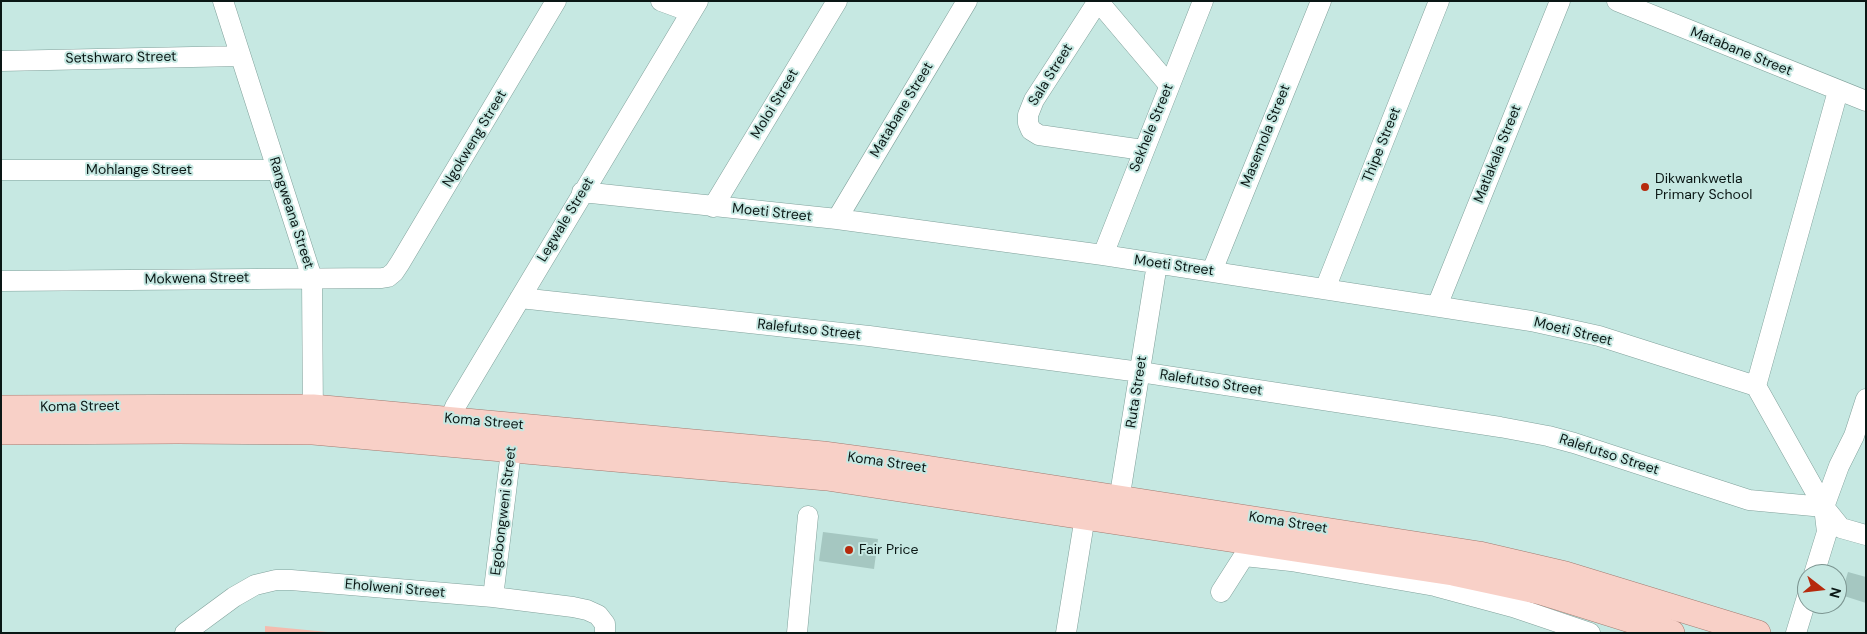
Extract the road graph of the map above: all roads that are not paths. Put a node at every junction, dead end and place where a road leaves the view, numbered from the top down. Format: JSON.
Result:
{"nodes":[{"id":1,"x":223,"y":1,"type":"edge"},
{"id":2,"x":556,"y":1,"type":"edge"},
{"id":3,"x":661,"y":1,"type":"edge"},
{"id":4,"x":836,"y":1,"type":"edge"},
{"id":5,"x":967,"y":1,"type":"edge"},
{"id":6,"x":1098,"y":1,"type":"edge"},
{"id":7,"x":1203,"y":1,"type":"edge"},
{"id":8,"x":1321,"y":1,"type":"edge"},
{"id":9,"x":1439,"y":1,"type":"edge"},
{"id":10,"x":1560,"y":1,"type":"edge"},
{"id":11,"x":1618,"y":1,"type":"edge"},
{"id":12,"x":694,"y":7,"type":"edge"},
{"id":13,"x":240,"y":56,"type":"junction"},
{"id":14,"x":1,"y":60,"type":"edge"},
{"id":15,"x":1169,"y":85,"type":"junction"},
{"id":16,"x":1838,"y":91,"type":"junction"},
{"id":17,"x":1866,"y":101,"type":"edge"},
{"id":18,"x":1143,"y":150,"type":"junction"},
{"id":19,"x":1,"y":170,"type":"edge"},
{"id":20,"x":277,"y":170,"type":"junction"},
{"id":21,"x":582,"y":192,"type":"junction"},
{"id":22,"x":713,"y":207,"type":"junction"},
{"id":23,"x":836,"y":220,"type":"junction"},
{"id":24,"x":1103,"y":255,"type":"junction"},
{"id":25,"x":1157,"y":264,"type":"junction"},
{"id":26,"x":1212,"y":272,"type":"junction"},
{"id":27,"x":391,"y":275,"type":"joint"},
{"id":28,"x":312,"y":278,"type":"junction"},
{"id":29,"x":1,"y":281,"type":"edge"},
{"id":30,"x":1325,"y":288,"type":"junction"},
{"id":31,"x":520,"y":298,"type":"junction"},
{"id":32,"x":1437,"y":306,"type":"junction"},
{"id":33,"x":1140,"y":372,"type":"junction"},
{"id":34,"x":1756,"y":386,"type":"junction"},
{"id":35,"x":1866,"y":399,"type":"edge"},
{"id":36,"x":1,"y":408,"type":"edge"},
{"id":37,"x":313,"y":408,"type":"junction"},
{"id":38,"x":450,"y":419,"type":"junction"},
{"id":39,"x":514,"y":425,"type":"junction"},
{"id":40,"x":1,"y":432,"type":"edge"},
{"id":41,"x":313,"y":432,"type":"junction"},
{"id":42,"x":447,"y":443,"type":"junction"},
{"id":43,"x":511,"y":449,"type":"junction"},
{"id":44,"x":1087,"y":504,"type":"junction"},
{"id":45,"x":1824,"y":507,"type":"junction"},
{"id":46,"x":1118,"y":509,"type":"junction"},
{"id":47,"x":808,"y":516,"type":"dead end"},
{"id":48,"x":1866,"y":535,"type":"edge"},
{"id":49,"x":1817,"y":564,"type":"edge"},
{"id":50,"x":1221,"y":592,"type":"dead end"},
{"id":51,"x":493,"y":597,"type":"junction"},
{"id":52,"x":1802,"y":614,"type":"edge"},
{"id":53,"x":185,"y":633,"type":"edge"},
{"id":54,"x":605,"y":633,"type":"edge"},
{"id":55,"x":796,"y":633,"type":"edge"},
{"id":56,"x":1066,"y":633,"type":"edge"},
{"id":57,"x":1590,"y":633,"type":"edge"},
{"id":58,"x":1672,"y":633,"type":"edge"},
{"id":59,"x":1758,"y":633,"type":"edge"},
{"id":60,"x":1796,"y":633,"type":"edge"}],
"edges":[{"from":1,"to":13,"type":"street","name":"Rangweana Street"},
{"from":2,"to":27,"type":"street","name":"Ngokweng Street"},
{"from":3,"to":12,"type":"street"},
{"from":4,"to":22,"type":"street","name":"Moloi Street"},
{"from":5,"to":23,"type":"street","name":"Matabane Street"},
{"from":6,"to":15,"type":"street"},
{"from":6,"to":18,"type":"street","name":"Sala Street"},
{"from":7,"to":15,"type":"street","name":"Sekhele Street"},
{"from":8,"to":26,"type":"street","name":"Masemola Street"},
{"from":9,"to":30,"type":"street","name":"Thipe Street"},
{"from":10,"to":32,"type":"street","name":"Matlakala Street"},
{"from":11,"to":16,"type":"street","name":"Matabane Street"},
{"from":12,"to":21,"type":"street","name":"Legwale Street"},
{"from":13,"to":14,"type":"street","name":"Setshwaro Street"},
{"from":13,"to":20,"type":"street","name":"Rangweana Street"},
{"from":15,"to":18,"type":"street","name":"Sekhele Street"},
{"from":16,"to":17,"type":"street","name":"Matabane Street"},
{"from":16,"to":34,"type":"street"},
{"from":18,"to":24,"type":"street","name":"Sekhele Street"},
{"from":19,"to":20,"type":"street","name":"Mohlange Street"},
{"from":20,"to":28,"type":"street","name":"Rangweana Street"},
{"from":21,"to":22,"type":"street","name":"Moeti Street"},
{"from":21,"to":31,"type":"street","name":"Legwale Street"},
{"from":22,"to":23,"type":"street","name":"Moeti Street"},
{"from":23,"to":24,"type":"street","name":"Moeti Street"},
{"from":24,"to":25,"type":"street","name":"Moeti Street"},
{"from":25,"to":26,"type":"street","name":"Moeti Street"},
{"from":25,"to":33,"type":"street","name":"Ruta Street"},
{"from":26,"to":30,"type":"street","name":"Moeti Street"},
{"from":27,"to":28,"type":"street","name":"Mokwena Street"},
{"from":28,"to":29,"type":"street","name":"Mokwena Street"},
{"from":28,"to":37,"type":"street","name":"Rangweana Street"},
{"from":30,"to":32,"type":"street","name":"Moeti Street"},
{"from":31,"to":33,"type":"street","name":"Ralefutso Street"},
{"from":31,"to":38,"type":"street","name":"Legwale Street"},
{"from":32,"to":34,"type":"street","name":"Moeti Street"},
{"from":33,"to":45,"type":"street","name":"Ralefutso Street"},
{"from":33,"to":46,"type":"street","name":"Ruta Street"},
{"from":34,"to":45,"type":"street"},
{"from":35,"to":45,"type":"street"},
{"from":36,"to":37,"type":"main road","name":"Koma Street"},
{"from":37,"to":38,"type":"main road","name":"Koma Street"},
{"from":37,"to":41,"type":"street","name":"Rangweana Street"},
{"from":38,"to":39,"type":"main road","name":"Koma Street"},
{"from":38,"to":42,"type":"street","name":"Legwale Street"},
{"from":39,"to":43,"type":"street","name":"Egobongweni Street"},
{"from":39,"to":44,"type":"main road","name":"Koma Street"},
{"from":40,"to":41,"type":"main road","name":"Koma Street"},
{"from":41,"to":42,"type":"main road","name":"Koma Street"},
{"from":42,"to":43,"type":"main road","name":"Koma Street"},
{"from":43,"to":44,"type":"main road","name":"Koma Street"},
{"from":43,"to":51,"type":"street","name":"Egobongweni Street"},
{"from":44,"to":46,"type":"main road","name":"Koma Street"},
{"from":44,"to":56,"type":"street"},
{"from":45,"to":48,"type":"street"},
{"from":45,"to":49,"type":"street"},
{"from":46,"to":58,"type":"main road","name":"Koma Street"},
{"from":46,"to":59,"type":"main road","name":"Koma Street"},
{"from":47,"to":55,"type":"street"},
{"from":50,"to":57,"type":"street"},
{"from":51,"to":53,"type":"street","name":"Eholweni Street"},
{"from":51,"to":54,"type":"street","name":"Eholweni Street"},
{"from":52,"to":60,"type":"street"}]}
